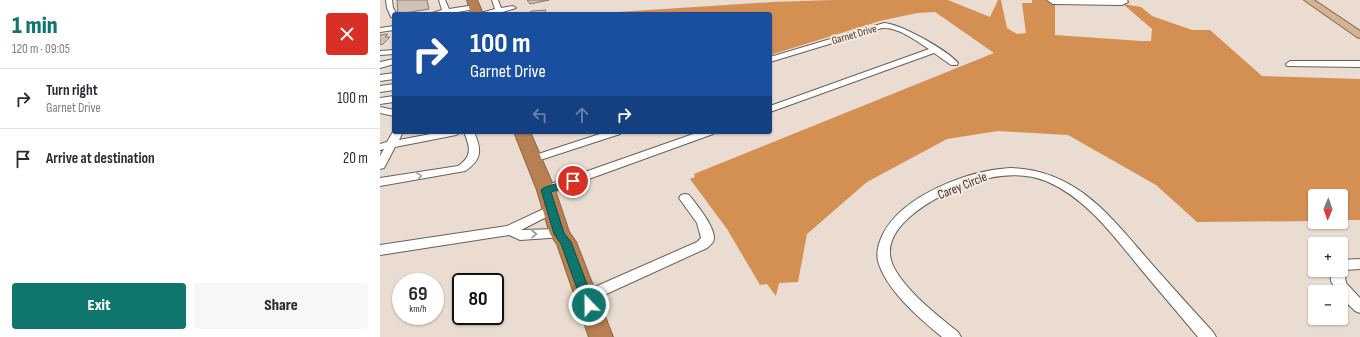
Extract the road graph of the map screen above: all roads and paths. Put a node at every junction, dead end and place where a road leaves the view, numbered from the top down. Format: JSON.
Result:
{"nodes":[{"id":1,"x":389,"y":0,"type":"edge"},
{"id":2,"x":442,"y":0,"type":"edge"},
{"id":3,"x":495,"y":0,"type":"edge"},
{"id":4,"x":511,"y":0,"type":"edge"},
{"id":5,"x":1050,"y":0,"type":"edge"},
{"id":6,"x":1124,"y":0,"type":"edge"},
{"id":7,"x":1308,"y":0,"type":"edge"},
{"id":8,"x":1089,"y":1,"type":"edge"},
{"id":9,"x":475,"y":6,"type":"edge"},
{"id":10,"x":499,"y":11,"type":"junction"},
{"id":11,"x":513,"y":11,"type":"edge"},
{"id":12,"x":392,"y":12,"type":"edge"},
{"id":13,"x":446,"y":12,"type":"joint"},
{"id":14,"x":392,"y":28,"type":"edge"},
{"id":15,"x":380,"y":30,"type":"edge"},
{"id":16,"x":1360,"y":35,"type":"edge"},
{"id":17,"x":935,"y":50,"type":"junction"},
{"id":18,"x":392,"y":51,"type":"edge"},
{"id":19,"x":380,"y":53,"type":"edge"},
{"id":20,"x":772,"y":59,"type":"edge"},
{"id":21,"x":392,"y":62,"type":"edge"},
{"id":22,"x":954,"y":63,"type":"dead end"},
{"id":23,"x":1290,"y":64,"type":"dead end"},
{"id":24,"x":1360,"y":64,"type":"edge"},
{"id":25,"x":380,"y":65,"type":"edge"},
{"id":26,"x":392,"y":76,"type":"edge"},
{"id":27,"x":380,"y":78,"type":"edge"},
{"id":28,"x":392,"y":87,"type":"edge"},
{"id":29,"x":380,"y":89,"type":"edge"},
{"id":30,"x":392,"y":99,"type":"edge"},
{"id":31,"x":380,"y":101,"type":"edge"},
{"id":32,"x":772,"y":109,"type":"edge"},
{"id":33,"x":380,"y":110,"type":"edge"},
{"id":34,"x":392,"y":113,"type":"edge"},
{"id":35,"x":397,"y":134,"type":"edge"},
{"id":36,"x":434,"y":134,"type":"edge"},
{"id":37,"x":470,"y":134,"type":"edge"},
{"id":38,"x":523,"y":134,"type":"edge"},
{"id":39,"x":607,"y":134,"type":"edge"},
{"id":40,"x":703,"y":134,"type":"edge"},
{"id":41,"x":413,"y":136,"type":"edge"},
{"id":42,"x":391,"y":145,"type":"junction"},
{"id":43,"x":380,"y":146,"type":"edge"},
{"id":44,"x":533,"y":160,"type":"junction"},
{"id":45,"x":381,"y":163,"type":"edge"},
{"id":46,"x":380,"y":182,"type":"edge"},
{"id":47,"x":546,"y":190,"type":"junction"},
{"id":48,"x":685,"y":198,"type":"dead end"},
{"id":49,"x":552,"y":209,"type":"junction"},
{"id":50,"x":510,"y":230,"type":"junction"},
{"id":51,"x":560,"y":234,"type":"junction"},
{"id":52,"x":380,"y":250,"type":"edge"},
{"id":53,"x":1360,"y":264,"type":"edge"},
{"id":54,"x":1348,"y":265,"type":"edge"},
{"id":55,"x":1338,"y":277,"type":"edge"},
{"id":56,"x":586,"y":297,"type":"junction"},
{"id":57,"x":1360,"y":307,"type":"edge"},
{"id":58,"x":601,"y":337,"type":"edge"},
{"id":59,"x":952,"y":337,"type":"edge"},
{"id":60,"x":1208,"y":337,"type":"edge"}],
"edges":[{"from":1,"to":12,"type":"street"},
{"from":2,"to":13,"type":"street"},
{"from":3,"to":10,"type":"street"},
{"from":4,"to":11,"type":"street"},
{"from":5,"to":8,"type":"street"},
{"from":6,"to":8,"type":"street"},
{"from":7,"to":16,"type":"main road"},
{"from":9,"to":10,"type":"street"},
{"from":9,"to":13,"type":"street"},
{"from":10,"to":11,"type":"street"},
{"from":14,"to":15,"type":"street"},
{"from":17,"to":20,"type":"street","name":"Garnet Drive"},
{"from":17,"to":22,"type":"street","name":"Garnet Drive"},
{"from":17,"to":32,"type":"street"},
{"from":18,"to":19,"type":"street"},
{"from":21,"to":25,"type":"street"},
{"from":23,"to":24,"type":"street"},
{"from":26,"to":27,"type":"street"},
{"from":28,"to":29,"type":"street"},
{"from":30,"to":31,"type":"street"},
{"from":33,"to":34,"type":"street"},
{"from":35,"to":42,"type":"street"},
{"from":36,"to":41,"type":"street"},
{"from":46,"to":37,"type":"street","one_way":true},
{"from":38,"to":44,"type":"highway"},
{"from":39,"to":44,"type":"street"},
{"from":40,"to":47,"type":"street"},
{"from":41,"to":42,"type":"street"},
{"from":42,"to":43,"type":"street"},
{"from":42,"to":45,"type":"street"},
{"from":44,"to":47,"type":"highway"},
{"from":47,"to":49,"type":"highway"},
{"from":48,"to":56,"type":"street"},
{"from":49,"to":50,"type":"street"},
{"from":49,"to":51,"type":"highway"},
{"from":50,"to":51,"type":"street","one_way":true},
{"from":50,"to":52,"type":"street"},
{"from":51,"to":56,"type":"highway"},
{"from":53,"to":54,"type":"street"},
{"from":55,"to":57,"type":"street"},
{"from":56,"to":58,"type":"highway"},
{"from":59,"to":60,"type":"street","name":"Carey Circle"}]}
